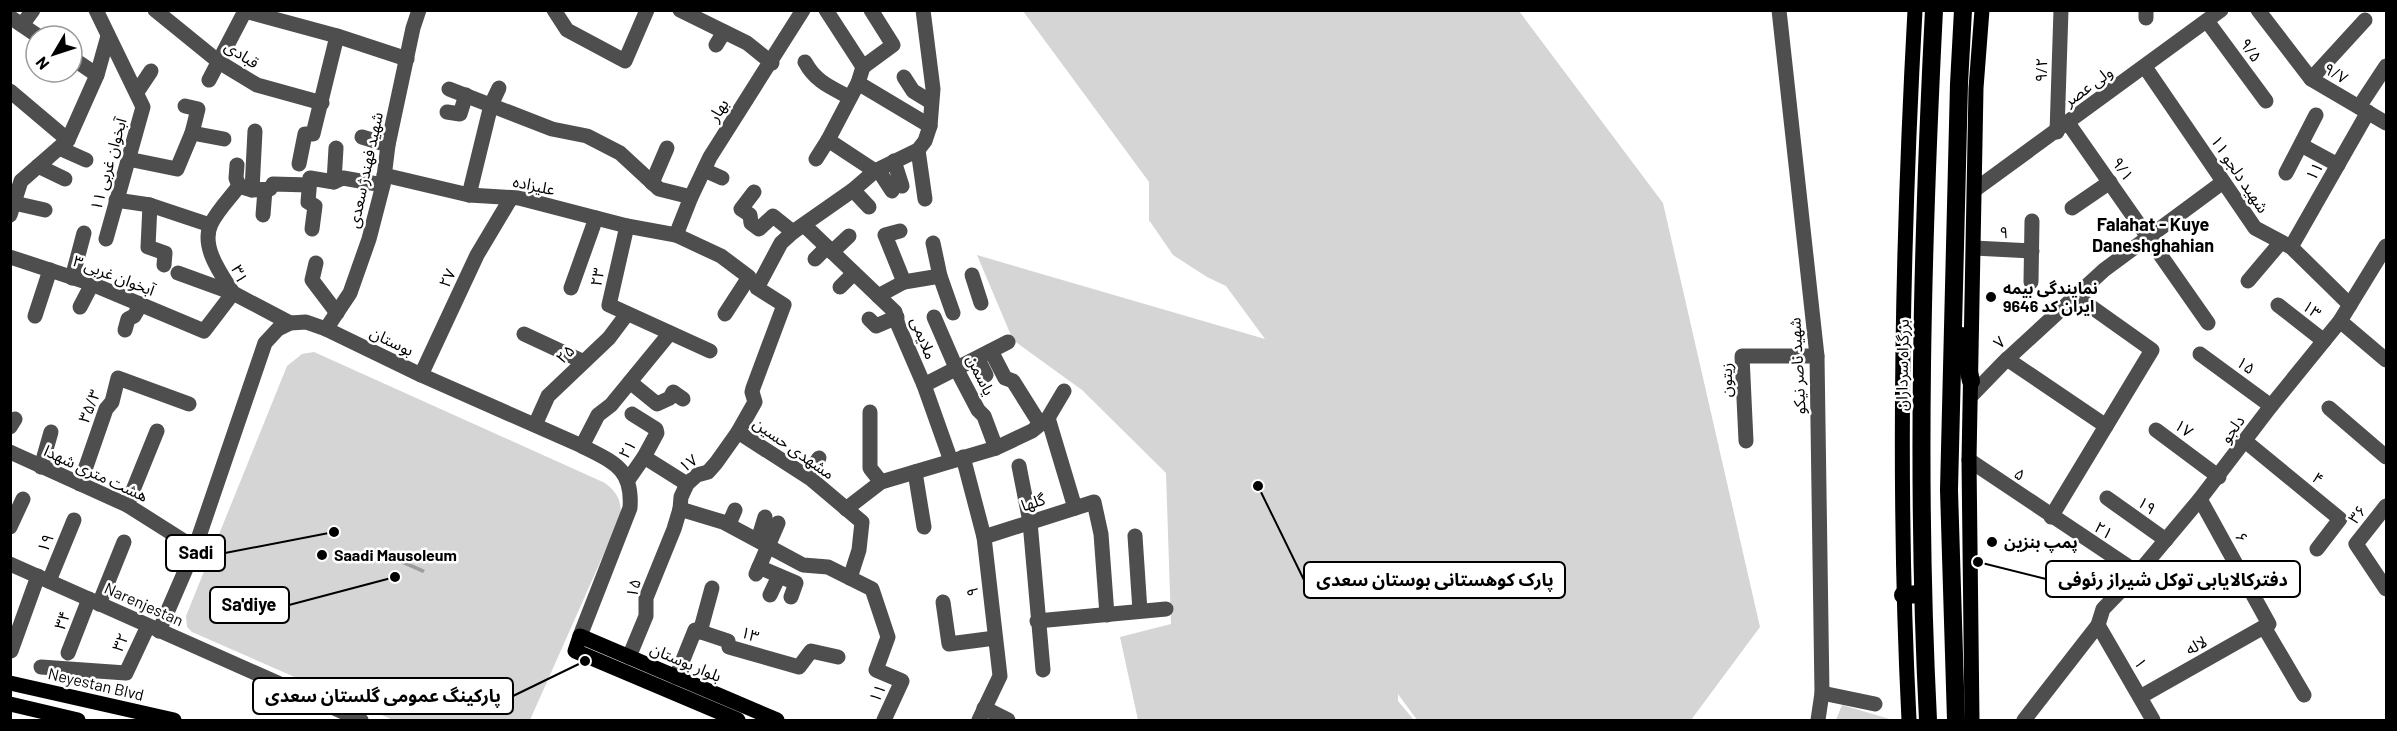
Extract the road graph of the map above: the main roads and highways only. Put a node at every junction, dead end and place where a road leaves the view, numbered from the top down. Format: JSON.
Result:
{"nodes":[{"id":1,"x":1915,"y":10,"type":"edge"},
{"id":2,"x":1934,"y":10,"type":"edge"},
{"id":3,"x":1963,"y":10,"type":"edge"},
{"id":4,"x":1982,"y":10,"type":"edge"},
{"id":5,"x":1930,"y":83,"type":"junction"},
{"id":6,"x":1959,"y":84,"type":"junction"},
{"id":7,"x":1955,"y":310,"type":"junction"},
{"id":8,"x":1971,"y":388,"type":"junction"},
{"id":9,"x":1922,"y":594,"type":"junction"},
{"id":10,"x":1903,"y":595,"type":"junction"},
{"id":11,"x":10,"y":683,"type":"edge"},
{"id":12,"x":10,"y":704,"type":"edge"},
{"id":13,"x":41,"y":716,"type":"edge"},
{"id":14,"x":78,"y":720,"type":"edge"},
{"id":15,"x":174,"y":720,"type":"edge"},
{"id":16,"x":738,"y":720,"type":"edge"},
{"id":17,"x":777,"y":720,"type":"edge"},
{"id":18,"x":1909,"y":720,"type":"edge"},
{"id":19,"x":1928,"y":720,"type":"edge"},
{"id":20,"x":1956,"y":720,"type":"edge"},
{"id":21,"x":1972,"y":720,"type":"edge"}],
"edges":[{"from":1,"to":10,"type":"main road"},
{"from":2,"to":5,"type":"highway","name":"بزرگراه سرداران"},
{"from":3,"to":6,"type":"highway"},
{"from":4,"to":8,"type":"main road"},
{"from":5,"to":6,"type":"highway"},
{"from":5,"to":9,"type":"highway","name":"بزرگراه سرداران"},
{"from":6,"to":7,"type":"highway"},
{"from":7,"to":8,"type":"highway"},
{"from":7,"to":20,"type":"highway"},
{"from":8,"to":21,"type":"main road"},
{"from":9,"to":10,"type":"highway"},
{"from":9,"to":19,"type":"highway","name":"بزرگراه سرداران"},
{"from":10,"to":18,"type":"main road"},
{"from":11,"to":15,"type":"main road","name":"Neyestan Blvd"},
{"from":12,"to":13,"type":"main road"},
{"from":13,"to":14,"type":"main road"},
{"from":16,"to":17,"type":"main road","name":"بلوار بوستان"}]}
